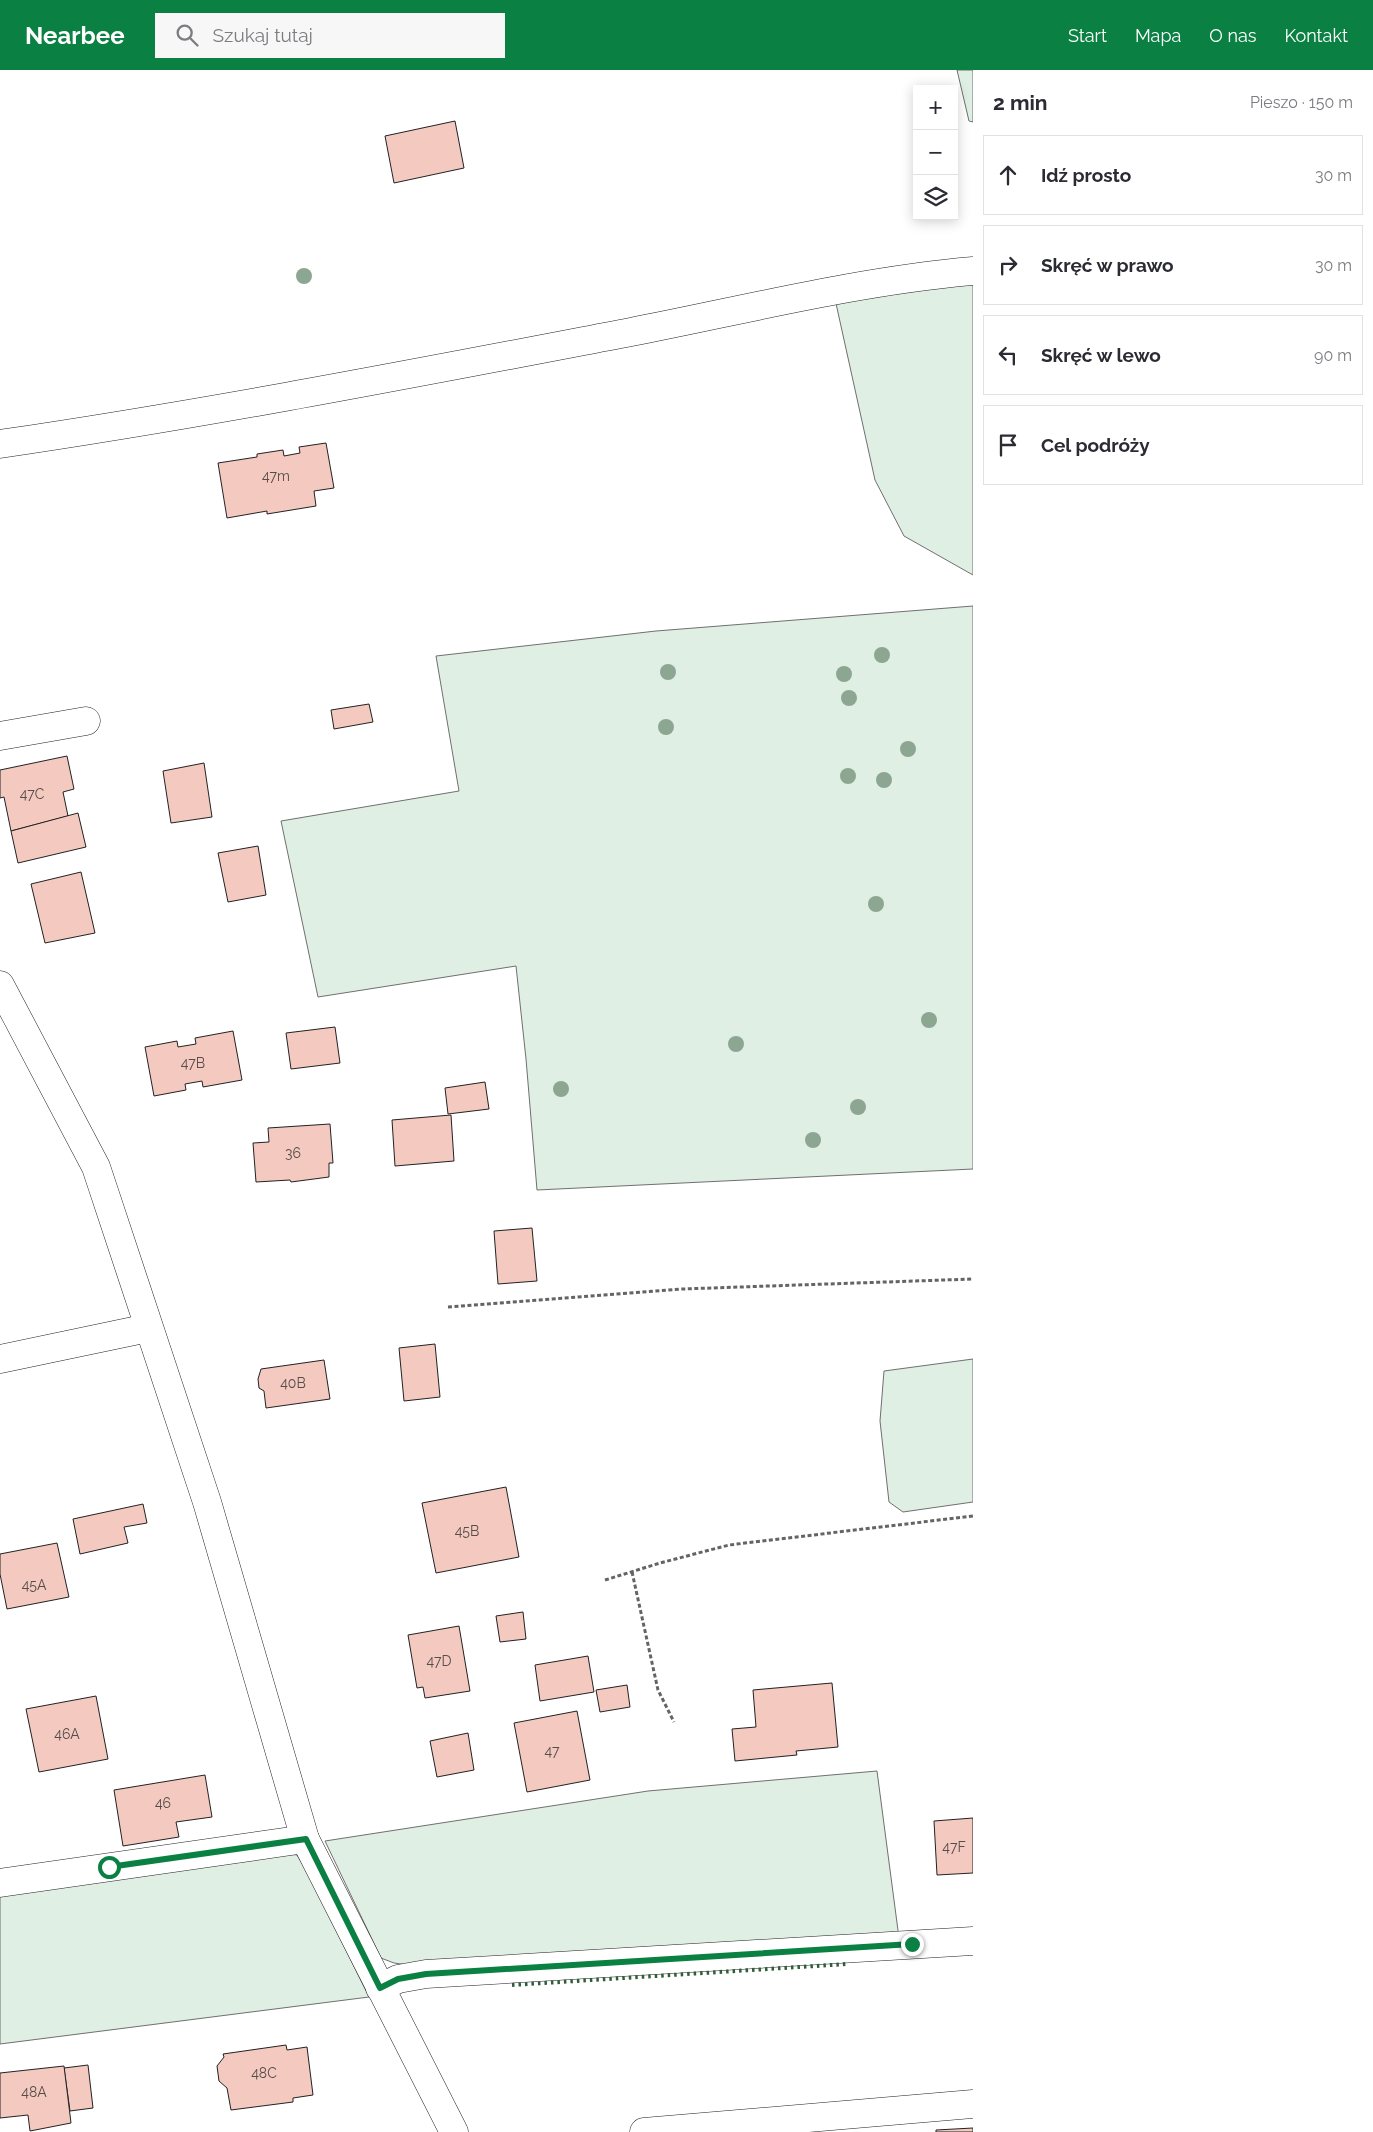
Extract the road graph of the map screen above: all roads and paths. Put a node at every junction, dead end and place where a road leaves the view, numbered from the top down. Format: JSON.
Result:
{"nodes":[{"id":1,"x":973,"y":270,"type":"edge"},
{"id":2,"x":0,"y":444,"type":"edge"},
{"id":3,"x":86,"y":721,"type":"dead end"},
{"id":4,"x":0,"y":736,"type":"edge"},
{"id":5,"x":0,"y":985,"type":"edge"},
{"id":6,"x":11,"y":1029,"type":"edge"},
{"id":7,"x":973,"y":1279,"type":"edge"},
{"id":8,"x":448,"y":1307,"type":"dead end"},
{"id":9,"x":148,"y":1328,"type":"junction"},
{"id":10,"x":0,"y":1359,"type":"edge"},
{"id":11,"x":973,"y":1516,"type":"edge"},
{"id":12,"x":632,"y":1572,"type":"junction"},
{"id":13,"x":605,"y":1580,"type":"dead end"},
{"id":14,"x":674,"y":1722,"type":"dead end"},
{"id":15,"x":306,"y":1839,"type":"junction"},
{"id":16,"x":0,"y":1883,"type":"edge"},
{"id":17,"x":973,"y":1941,"type":"edge"},
{"id":18,"x":380,"y":1988,"type":"junction"},
{"id":19,"x":973,"y":2104,"type":"edge"},
{"id":20,"x":454,"y":2132,"type":"edge"},
{"id":21,"x":644,"y":2132,"type":"edge"}],
"edges":[{"from":1,"to":2,"type":"street"},
{"from":3,"to":4,"type":"street"},
{"from":5,"to":6,"type":"street"},
{"from":6,"to":9,"type":"street"},
{"from":7,"to":8,"type":"path"},
{"from":9,"to":10,"type":"street"},
{"from":9,"to":15,"type":"street"},
{"from":11,"to":12,"type":"path"},
{"from":12,"to":13,"type":"path"},
{"from":12,"to":14,"type":"path"},
{"from":15,"to":16,"type":"street"},
{"from":15,"to":18,"type":"street"},
{"from":17,"to":18,"type":"street"},
{"from":18,"to":20,"type":"street"},
{"from":19,"to":21,"type":"street"}]}
